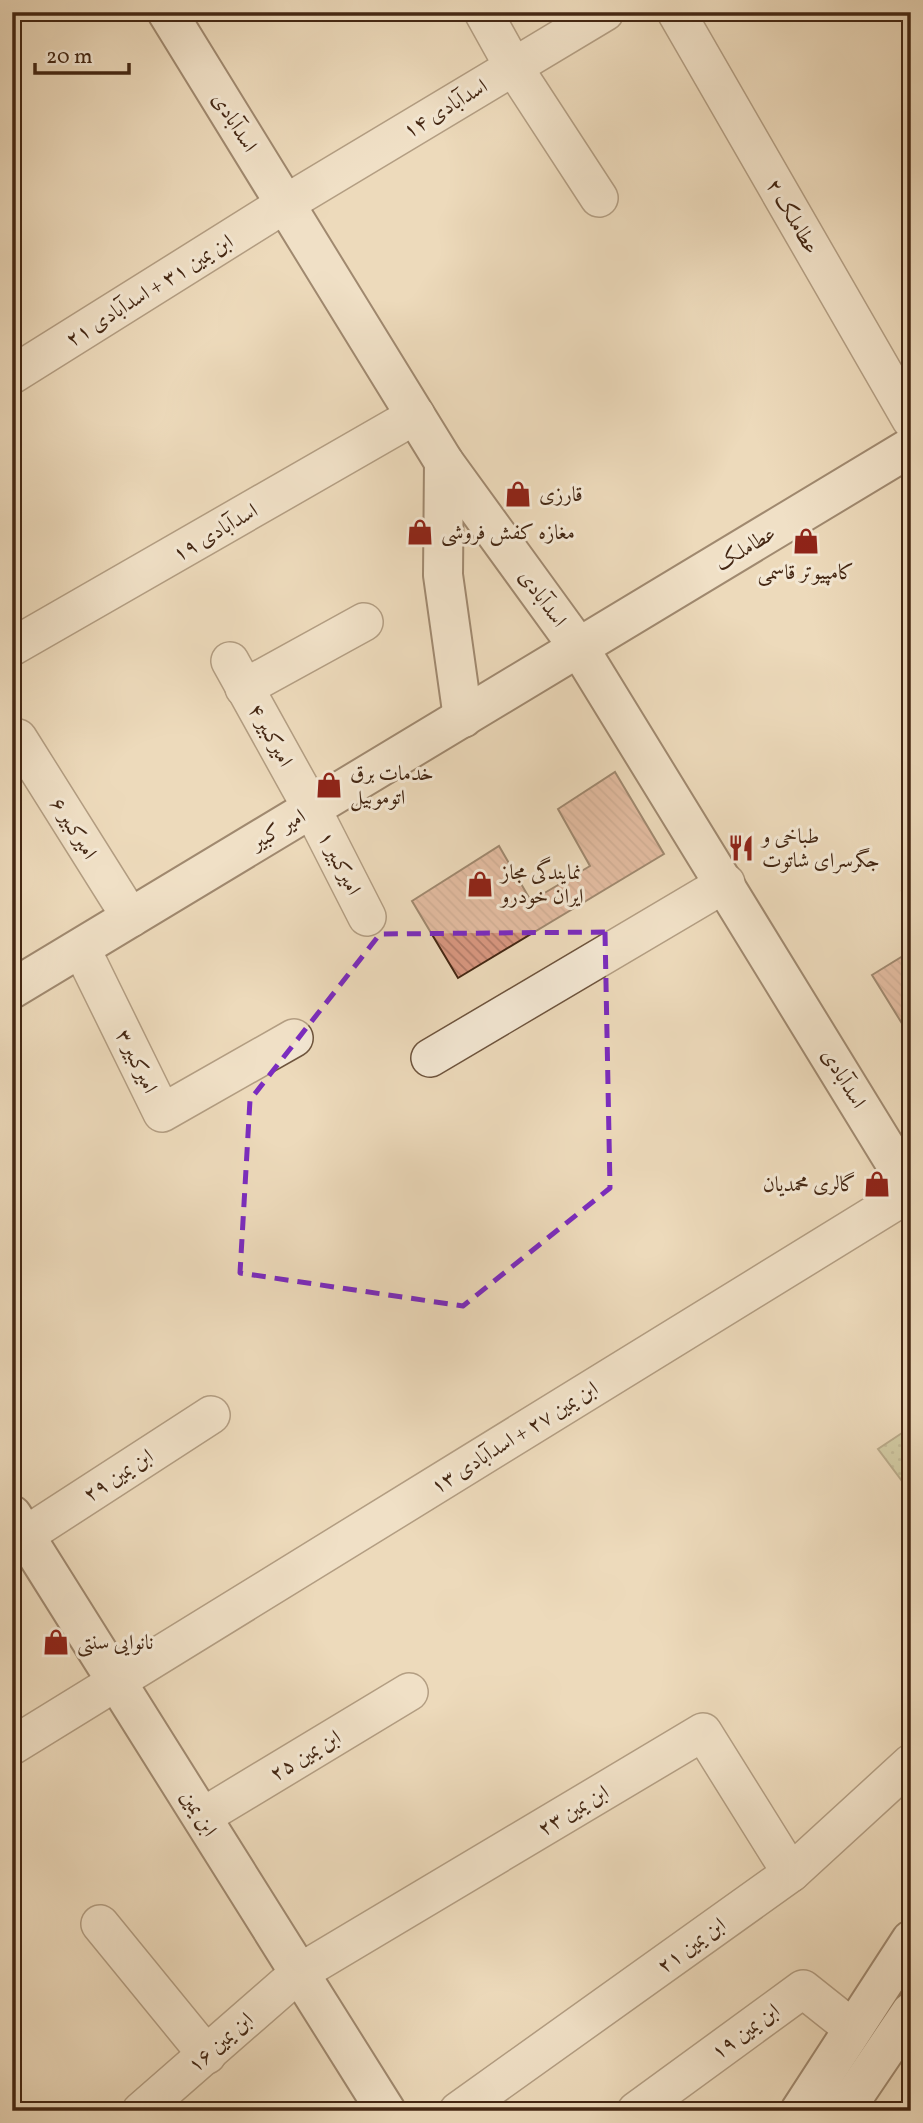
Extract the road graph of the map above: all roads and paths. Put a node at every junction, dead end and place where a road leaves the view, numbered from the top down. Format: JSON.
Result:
{"nodes":[{"id":1,"x":167,"y":12,"type":"edge"},
{"id":2,"x":483,"y":12,"type":"edge"},
{"id":3,"x":605,"y":12,"type":"edge"},
{"id":4,"x":676,"y":12,"type":"edge"},
{"id":5,"x":513,"y":66,"type":"junction"},
{"id":6,"x":599,"y":198,"type":"dead end"},
{"id":7,"x":285,"y":204,"type":"junction"},
{"id":8,"x":12,"y":375,"type":"edge"},
{"id":9,"x":416,"y":415,"type":"junction"},
{"id":10,"x":911,"y":420,"type":"edge"},
{"id":11,"x":911,"y":447,"type":"edge"},
{"id":12,"x":444,"y":462,"type":"junction"},
{"id":13,"x":364,"y":622,"type":"dead end"},
{"id":14,"x":12,"y":647,"type":"edge"},
{"id":15,"x":579,"y":648,"type":"junction"},
{"id":16,"x":463,"y":718,"type":"junction"},
{"id":17,"x":18,"y":738,"type":"dead end"},
{"id":18,"x":312,"y":808,"type":"junction"},
{"id":19,"x":726,"y":883,"type":"junction"},
{"id":20,"x":367,"y":917,"type":"dead end"},
{"id":21,"x":131,"y":918,"type":"junction"},
{"id":22,"x":82,"y":948,"type":"junction"},
{"id":23,"x":12,"y":989,"type":"edge"},
{"id":24,"x":294,"y":1038,"type":"dead end"},
{"id":25,"x":430,"y":1058,"type":"dead end"},
{"id":26,"x":911,"y":1190,"type":"edge"},
{"id":27,"x":211,"y":1415,"type":"dead end"},
{"id":28,"x":17,"y":1531,"type":"edge"},
{"id":29,"x":116,"y":1681,"type":"junction"},
{"id":30,"x":409,"y":1692,"type":"dead end"},
{"id":31,"x":12,"y":1746,"type":"edge"},
{"id":32,"x":911,"y":1763,"type":"edge"},
{"id":33,"x":202,"y":1817,"type":"junction"},
{"id":34,"x":791,"y":1873,"type":"junction"},
{"id":35,"x":100,"y":1924,"type":"dead end"},
{"id":36,"x":911,"y":1940,"type":"edge"},
{"id":37,"x":299,"y":1973,"type":"junction"},
{"id":38,"x":911,"y":2011,"type":"edge"},
{"id":39,"x":852,"y":2028,"type":"junction"},
{"id":40,"x":207,"y":2055,"type":"junction"},
{"id":41,"x":141,"y":2111,"type":"edge"},
{"id":42,"x":386,"y":2111,"type":"edge"},
{"id":43,"x":458,"y":2111,"type":"edge"},
{"id":44,"x":636,"y":2111,"type":"edge"},
{"id":45,"x":800,"y":2111,"type":"edge"},
{"id":46,"x":844,"y":2111,"type":"edge"}],
"edges":[{"from":1,"to":7,"type":"main road","name":"اسدآبادی"},
{"from":2,"to":5,"type":"street"},
{"from":3,"to":5,"type":"street","name":"اسدآبادی ۱۴"},
{"from":4,"to":10,"type":"street","name":"عطاملک ۲"},
{"from":5,"to":6,"type":"street"},
{"from":5,"to":7,"type":"street","name":"اسدآبادی ۱۴"},
{"from":7,"to":8,"type":"street","name":"ابن یمین ۳۱ + اسدآبادی ۲۱"},
{"from":7,"to":9,"type":"main road","name":"اسدآبادی"},
{"from":9,"to":12,"type":"main road","name":"اسدآبادی"},
{"from":9,"to":14,"type":"street","name":"اسدآبادی ۱۹"},
{"from":11,"to":15,"type":"main road","name":"عطاملک"},
{"from":12,"to":15,"type":"main road","name":"اسدآبادی"},
{"from":12,"to":16,"type":"main road"},
{"from":13,"to":18,"type":"street","name":"امیرکبیر ۴"},
{"from":15,"to":16,"type":"main road","name":"امیر کبیر"},
{"from":15,"to":19,"type":"main road","name":"اسدآبادی"},
{"from":16,"to":18,"type":"main road","name":"امیر کبیر"},
{"from":17,"to":21,"type":"street","name":"امیرکبیر ۶"},
{"from":18,"to":20,"type":"street","name":"امیرکبیر ۱"},
{"from":18,"to":21,"type":"main road","name":"امیر کبیر"},
{"from":19,"to":25,"type":"street"},
{"from":19,"to":26,"type":"main road","name":"اسدآبادی"},
{"from":21,"to":22,"type":"main road","name":"امیر کبیر"},
{"from":22,"to":23,"type":"main road","name":"امیر کبیر"},
{"from":22,"to":24,"type":"street","name":"امیرکبیر ۳"},
{"from":26,"to":29,"type":"street","name":"ابن یمین ۲۷ + اسدآبادی ۱۳"},
{"from":27,"to":28,"type":"street","name":"ابن یمین ۲۹"},
{"from":28,"to":29,"type":"main road","name":"ابن یمین"},
{"from":29,"to":31,"type":"street","name":"ابن یمین ۲۷ + اسدآبادی ۱۳"},
{"from":29,"to":33,"type":"main road","name":"ابن یمین"},
{"from":30,"to":33,"type":"street","name":"ابن یمین ۲۵"},
{"from":32,"to":34,"type":"street","name":"ابن یمین ۲۱"},
{"from":33,"to":37,"type":"main road","name":"ابن یمین"},
{"from":34,"to":37,"type":"street","name":"ابن یمین ۲۳"},
{"from":34,"to":43,"type":"street","name":"ابن یمین ۲۱"},
{"from":35,"to":40,"type":"street"},
{"from":36,"to":39,"type":"main road"},
{"from":37,"to":40,"type":"street","name":"ابن یمین ۱۶"},
{"from":37,"to":42,"type":"main road","name":"ابن یمین"},
{"from":38,"to":46,"type":"main road"},
{"from":39,"to":44,"type":"street","name":"ابن یمین ۱۹"},
{"from":39,"to":45,"type":"main road"},
{"from":40,"to":41,"type":"street","name":"ابن یمین ۱۶"}]}
